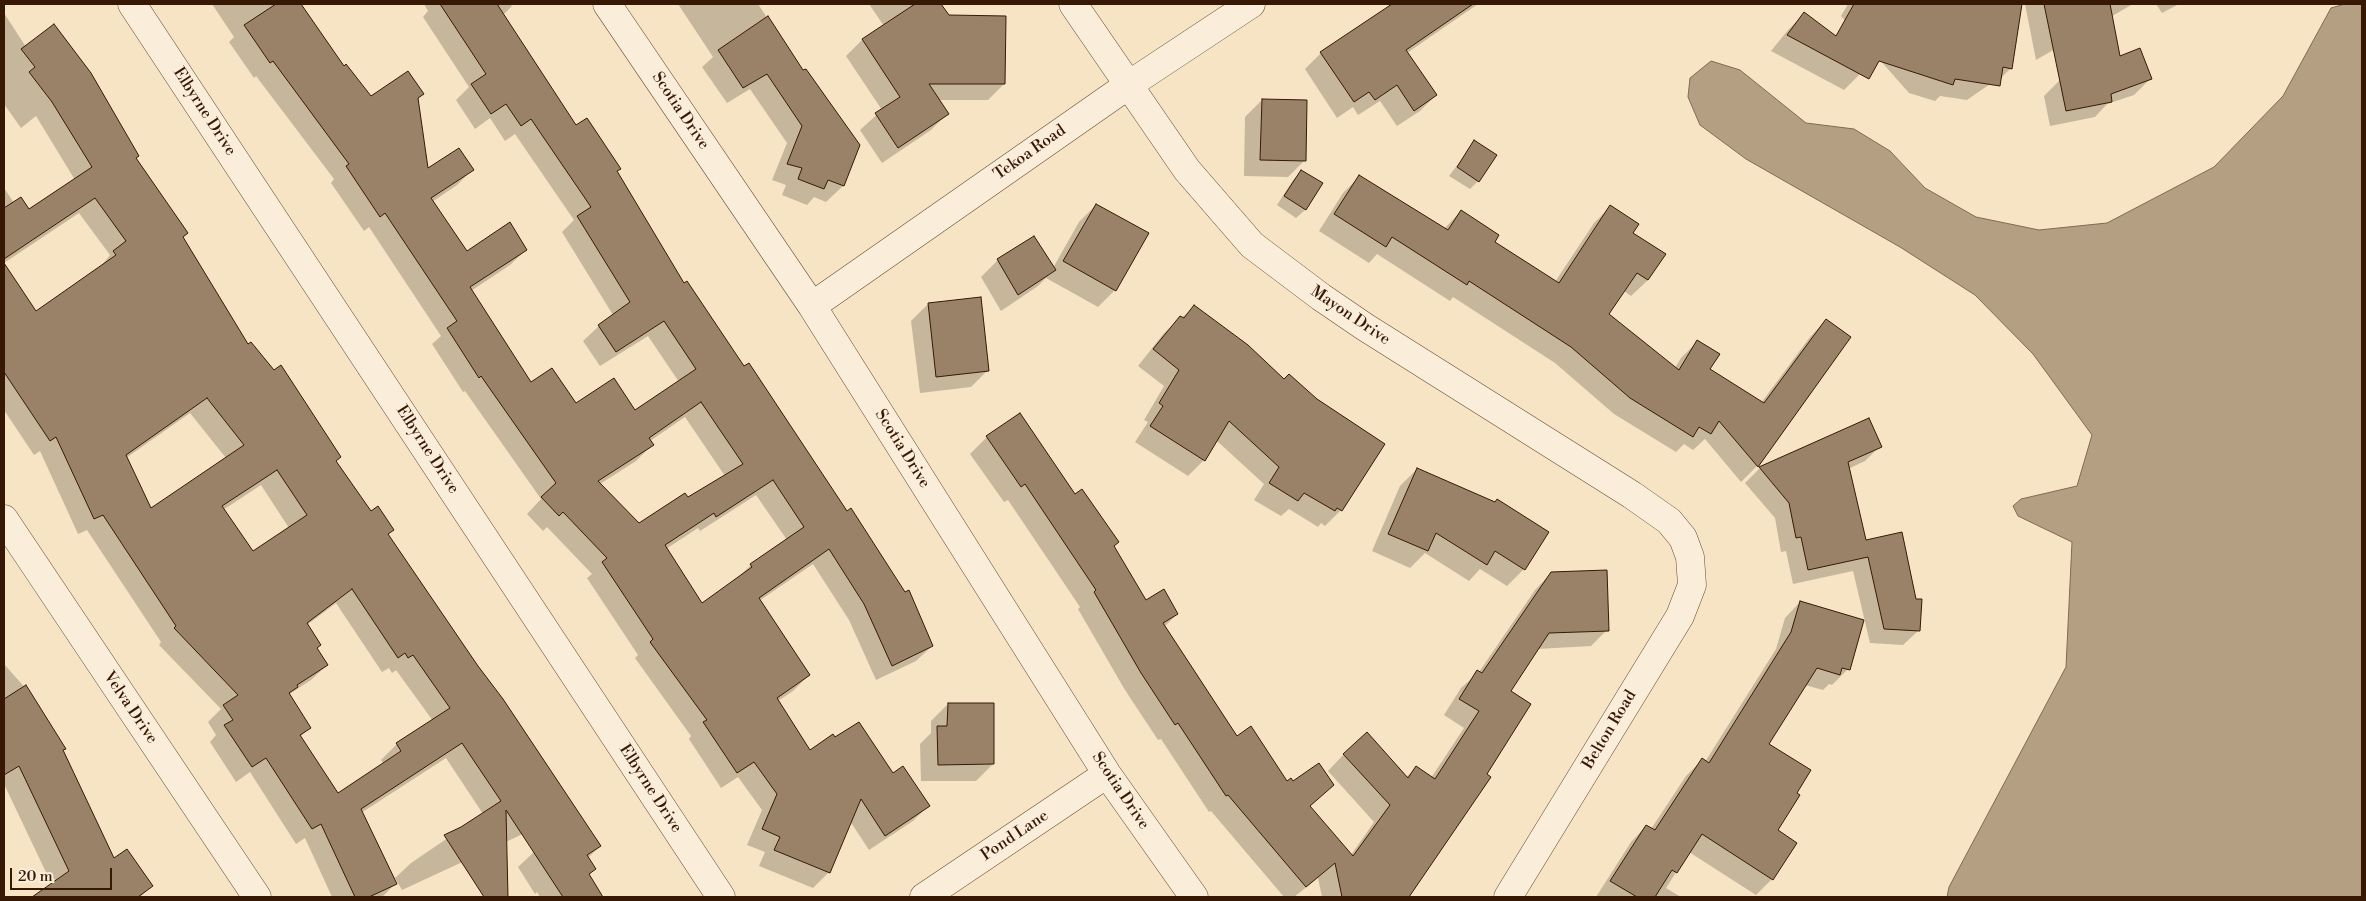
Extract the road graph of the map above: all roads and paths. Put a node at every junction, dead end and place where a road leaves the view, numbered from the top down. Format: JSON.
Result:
{"nodes":[{"id":1,"x":132,"y":4,"type":"edge"},
{"id":2,"x":607,"y":4,"type":"edge"},
{"id":3,"x":1073,"y":4,"type":"edge"},
{"id":4,"x":1251,"y":4,"type":"edge"},
{"id":5,"x":1127,"y":86,"type":"junction"},
{"id":6,"x":812,"y":306,"type":"junction"},
{"id":7,"x":4,"y":519,"type":"edge"},
{"id":8,"x":1690,"y":557,"type":"joint"},
{"id":9,"x":1107,"y":774,"type":"junction"},
{"id":10,"x":257,"y":897,"type":"edge"},
{"id":11,"x":721,"y":897,"type":"edge"},
{"id":12,"x":924,"y":897,"type":"edge"},
{"id":13,"x":1194,"y":897,"type":"edge"},
{"id":14,"x":1508,"y":897,"type":"edge"}],
"edges":[{"from":1,"to":11,"type":"street","name":"Elbyrne Drive"},
{"from":2,"to":6,"type":"street","name":"Scotia Drive"},
{"from":3,"to":5,"type":"street","name":"Mayon Drive"},
{"from":4,"to":5,"type":"street","name":"Tekoa Road"},
{"from":5,"to":6,"type":"street","name":"Tekoa Road"},
{"from":5,"to":8,"type":"street","name":"Mayon Drive"},
{"from":6,"to":9,"type":"street","name":"Scotia Drive"},
{"from":7,"to":10,"type":"street","name":"Velva Drive"},
{"from":8,"to":14,"type":"street","name":"Belton Road"},
{"from":9,"to":12,"type":"street","name":"Pond Lane"},
{"from":9,"to":13,"type":"street","name":"Scotia Drive"}]}
